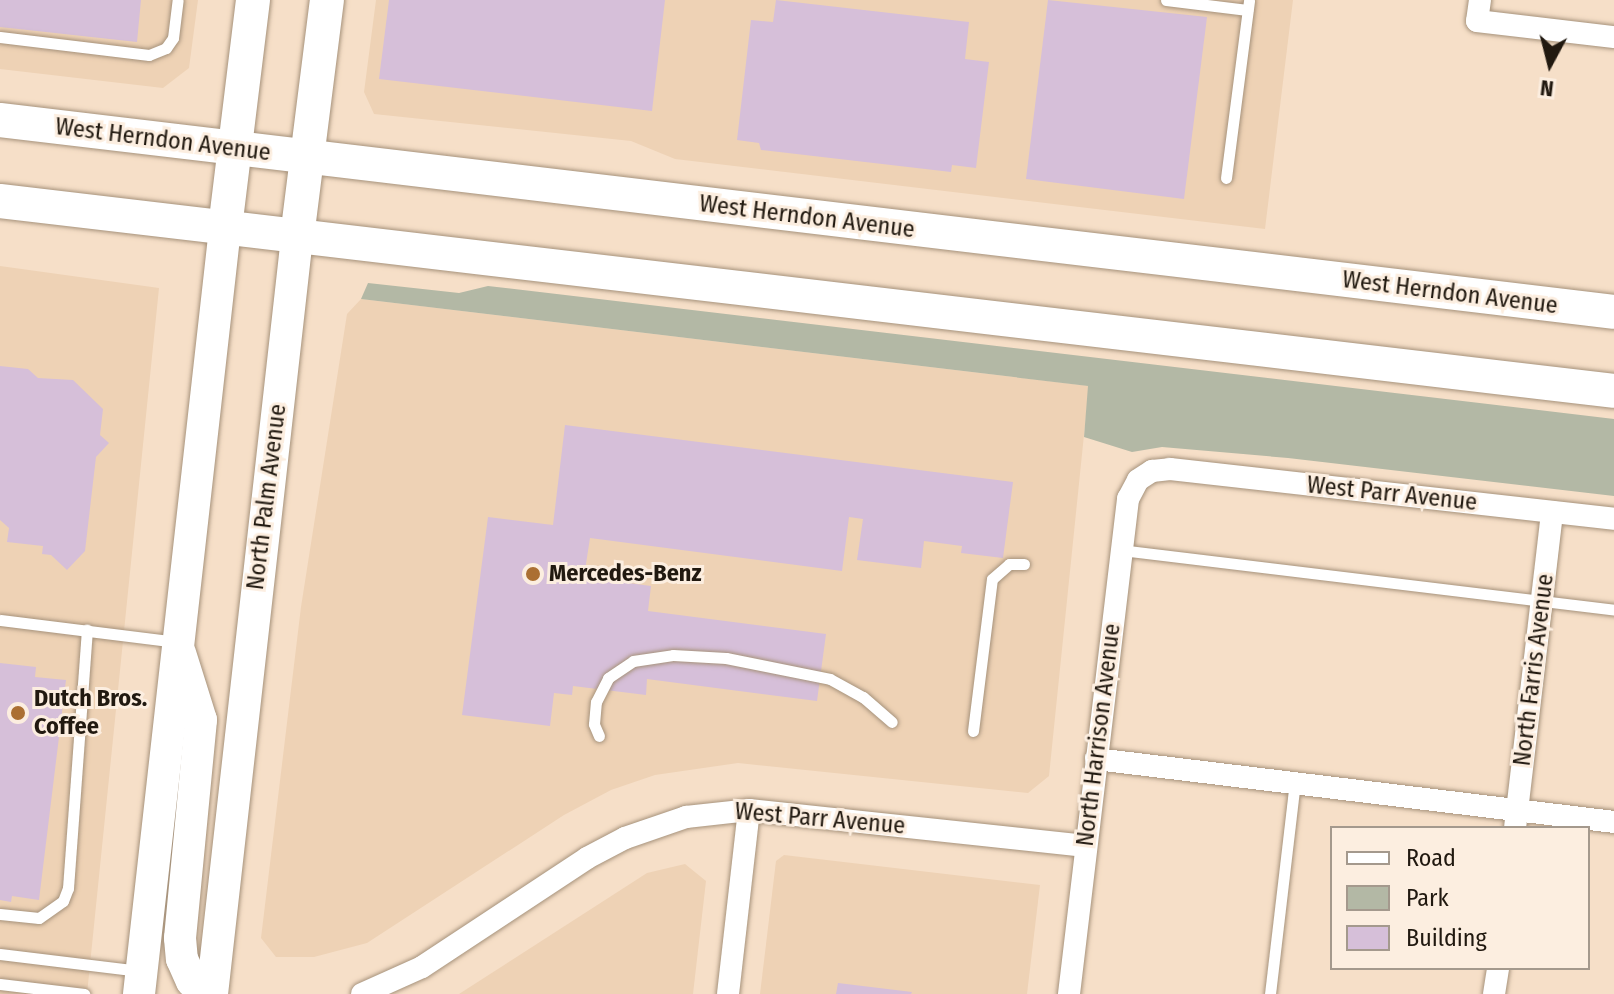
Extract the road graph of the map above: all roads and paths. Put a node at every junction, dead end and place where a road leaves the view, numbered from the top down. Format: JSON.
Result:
{"nodes":[{"id":1,"x":178,"y":0,"type":"edge"},
{"id":2,"x":253,"y":0,"type":"edge"},
{"id":3,"x":327,"y":0,"type":"edge"},
{"id":4,"x":1166,"y":0,"type":"edge"},
{"id":5,"x":1248,"y":5,"type":"edge"},
{"id":6,"x":1478,"y":10,"type":"edge"},
{"id":7,"x":0,"y":37,"type":"edge"},
{"id":8,"x":1614,"y":37,"type":"edge"},
{"id":9,"x":0,"y":120,"type":"edge"},
{"id":10,"x":236,"y":149,"type":"junction"},
{"id":11,"x":309,"y":158,"type":"junction"},
{"id":12,"x":1226,"y":178,"type":"dead end"},
{"id":13,"x":0,"y":201,"type":"edge"},
{"id":14,"x":225,"y":228,"type":"junction"},
{"id":15,"x":297,"y":237,"type":"junction"},
{"id":16,"x":1614,"y":312,"type":"edge"},
{"id":17,"x":1614,"y":391,"type":"edge"},
{"id":18,"x":1138,"y":480,"type":"joint"},
{"id":19,"x":1552,"y":512,"type":"junction"},
{"id":20,"x":1614,"y":519,"type":"edge"},
{"id":21,"x":1121,"y":550,"type":"junction"},
{"id":22,"x":1024,"y":564,"type":"dead end"},
{"id":23,"x":1543,"y":602,"type":"junction"},
{"id":24,"x":1614,"y":610,"type":"edge"},
{"id":25,"x":0,"y":620,"type":"edge"},
{"id":26,"x":87,"y":630,"type":"junction"},
{"id":27,"x":176,"y":642,"type":"junction"},
{"id":28,"x":892,"y":722,"type":"dead end"},
{"id":29,"x":973,"y":731,"type":"dead end"},
{"id":30,"x":599,"y":736,"type":"dead end"},
{"id":31,"x":1096,"y":759,"type":"junction"},
{"id":32,"x":1295,"y":782,"type":"junction"},
{"id":33,"x":749,"y":810,"type":"junction"},
{"id":34,"x":1516,"y":819,"type":"edge"},
{"id":35,"x":1614,"y":822,"type":"edge"},
{"id":36,"x":1086,"y":846,"type":"junction"},
{"id":37,"x":0,"y":914,"type":"edge"},
{"id":38,"x":0,"y":954,"type":"edge"},
{"id":39,"x":1498,"y":970,"type":"edge"},
{"id":40,"x":0,"y":984,"type":"edge"},
{"id":41,"x":147,"y":986,"type":"edge"},
{"id":42,"x":84,"y":994,"type":"edge"},
{"id":43,"x":216,"y":994,"type":"edge"},
{"id":44,"x":362,"y":994,"type":"edge"},
{"id":45,"x":728,"y":994,"type":"edge"},
{"id":46,"x":1069,"y":994,"type":"edge"},
{"id":47,"x":1270,"y":994,"type":"edge"},
{"id":48,"x":1494,"y":994,"type":"edge"}],
"edges":[{"from":1,"to":7,"type":"lane"},
{"from":2,"to":10,"type":"main road"},
{"from":3,"to":11,"type":"main road","name":"North Palm Avenue"},
{"from":4,"to":5,"type":"lane"},
{"from":5,"to":12,"type":"lane"},
{"from":6,"to":8,"type":"street"},
{"from":9,"to":10,"type":"main road","name":"West Herndon Avenue"},
{"from":10,"to":11,"type":"main road","name":"West Herndon Avenue"},
{"from":10,"to":14,"type":"main road"},
{"from":11,"to":15,"type":"main road","name":"North Palm Avenue"},
{"from":11,"to":16,"type":"main road","name":"West Herndon Avenue"},
{"from":13,"to":14,"type":"main road"},
{"from":14,"to":15,"type":"main road"},
{"from":14,"to":27,"type":"main road"},
{"from":15,"to":17,"type":"main road"},
{"from":15,"to":43,"type":"main road","name":"North Palm Avenue"},
{"from":18,"to":19,"type":"street","name":"West Parr Avenue"},
{"from":18,"to":21,"type":"street","name":"North Harrison Avenue"},
{"from":19,"to":20,"type":"street"},
{"from":19,"to":23,"type":"street","name":"North Farris Avenue"},
{"from":21,"to":23,"type":"lane"},
{"from":21,"to":31,"type":"street","name":"North Harrison Avenue"},
{"from":22,"to":29,"type":"lane"},
{"from":23,"to":24,"type":"lane"},
{"from":23,"to":34,"type":"street","name":"North Farris Avenue"},
{"from":25,"to":26,"type":"lane"},
{"from":26,"to":27,"type":"lane"},
{"from":26,"to":37,"type":"lane"},
{"from":27,"to":41,"type":"main road"},
{"from":27,"to":43,"type":"main road"},
{"from":28,"to":30,"type":"lane"},
{"from":31,"to":32,"type":"street"},
{"from":31,"to":36,"type":"street","name":"North Harrison Avenue"},
{"from":32,"to":34,"type":"street"},
{"from":32,"to":47,"type":"lane"},
{"from":33,"to":36,"type":"street","name":"West Parr Avenue"},
{"from":33,"to":44,"type":"street","name":"West Parr Avenue"},
{"from":33,"to":45,"type":"street"},
{"from":34,"to":35,"type":"street"},
{"from":36,"to":46,"type":"street","name":"North Harrison Avenue"},
{"from":38,"to":41,"type":"lane"},
{"from":39,"to":48,"type":"street"},
{"from":40,"to":42,"type":"lane"}]}
